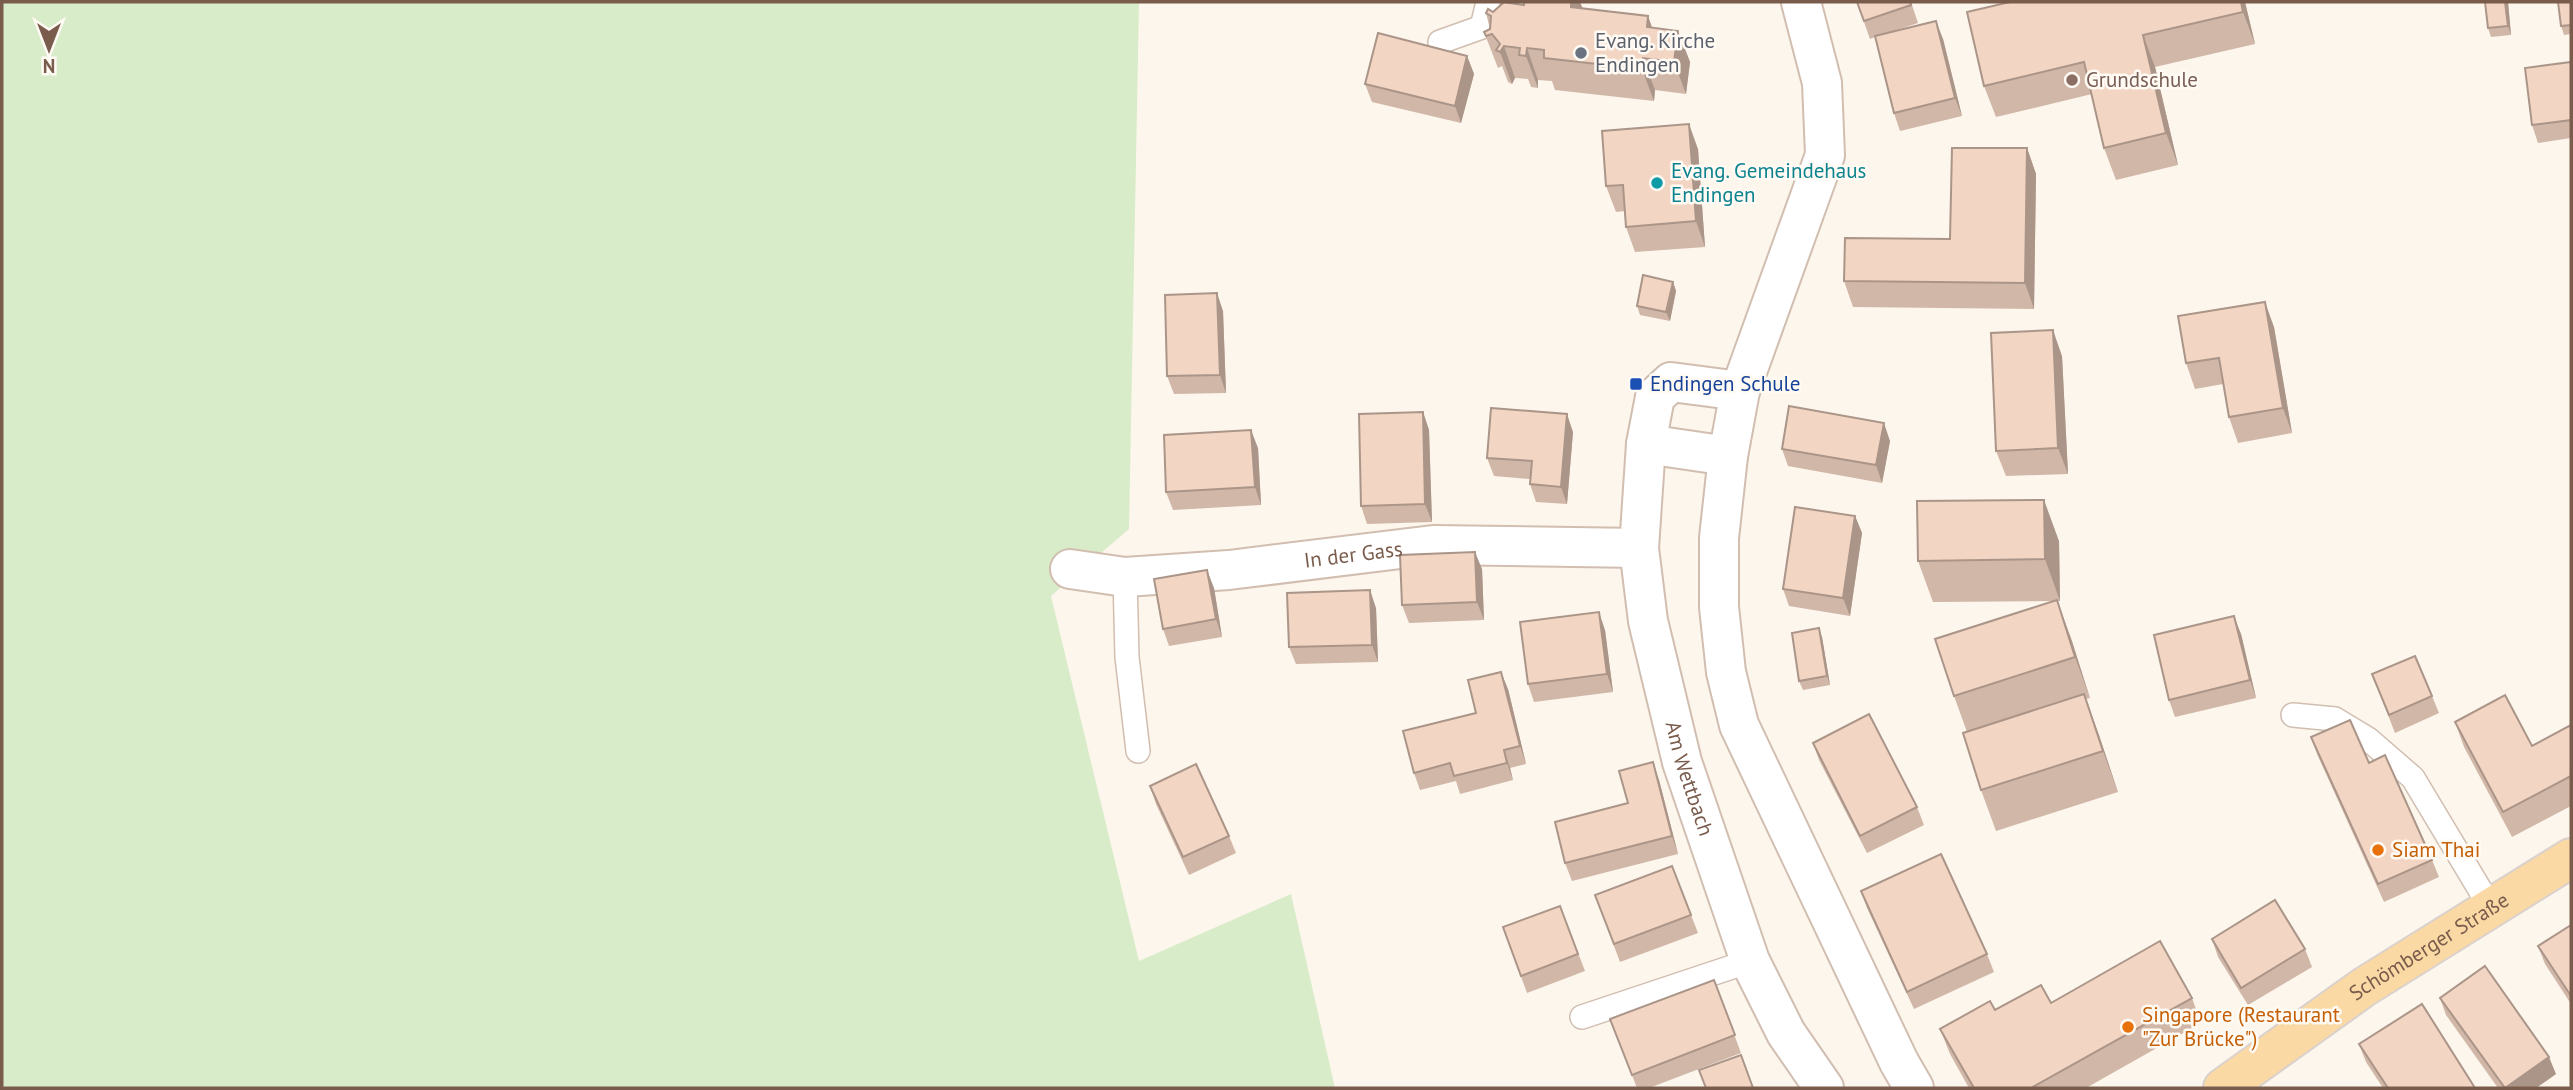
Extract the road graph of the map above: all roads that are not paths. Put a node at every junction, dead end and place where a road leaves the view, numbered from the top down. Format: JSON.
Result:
{"nodes":[{"id":1,"x":1488,"y":2,"type":"edge"},
{"id":2,"x":1801,"y":2,"type":"edge"},
{"id":3,"x":1440,"y":43,"type":"dead end"},
{"id":4,"x":1740,"y":391,"type":"junction"},
{"id":5,"x":1646,"y":444,"type":"junction"},
{"id":6,"x":1728,"y":456,"type":"junction"},
{"id":7,"x":1639,"y":548,"type":"junction"},
{"id":8,"x":1070,"y":569,"type":"dead end"},
{"id":9,"x":1125,"y":577,"type":"junction"},
{"id":10,"x":2293,"y":715,"type":"dead end"},
{"id":11,"x":1138,"y":751,"type":"dead end"},
{"id":12,"x":2571,"y":858,"type":"edge"},
{"id":13,"x":2491,"y":908,"type":"junction"},
{"id":14,"x":1750,"y":961,"type":"junction"},
{"id":15,"x":1582,"y":1017,"type":"dead end"},
{"id":16,"x":1824,"y":1088,"type":"edge"},
{"id":17,"x":1914,"y":1088,"type":"edge"},
{"id":18,"x":2222,"y":1088,"type":"edge"}],
"edges":[{"from":1,"to":3,"type":"lane"},
{"from":2,"to":4,"type":"street"},
{"from":4,"to":5,"type":"street","name":"Am Wettbach"},
{"from":4,"to":6,"type":"street"},
{"from":5,"to":6,"type":"street"},
{"from":5,"to":7,"type":"street","name":"Am Wettbach"},
{"from":6,"to":17,"type":"street"},
{"from":7,"to":9,"type":"street","name":"In der Gass"},
{"from":7,"to":14,"type":"street","name":"Am Wettbach"},
{"from":8,"to":9,"type":"street","name":"In der Gass"},
{"from":9,"to":11,"type":"lane"},
{"from":10,"to":13,"type":"lane"},
{"from":12,"to":13,"type":"main road","name":"Schömberger Straße"},
{"from":13,"to":18,"type":"main road","name":"Schömberger Straße"},
{"from":14,"to":15,"type":"lane"},
{"from":14,"to":16,"type":"street","name":"Am Wettbach"}]}
